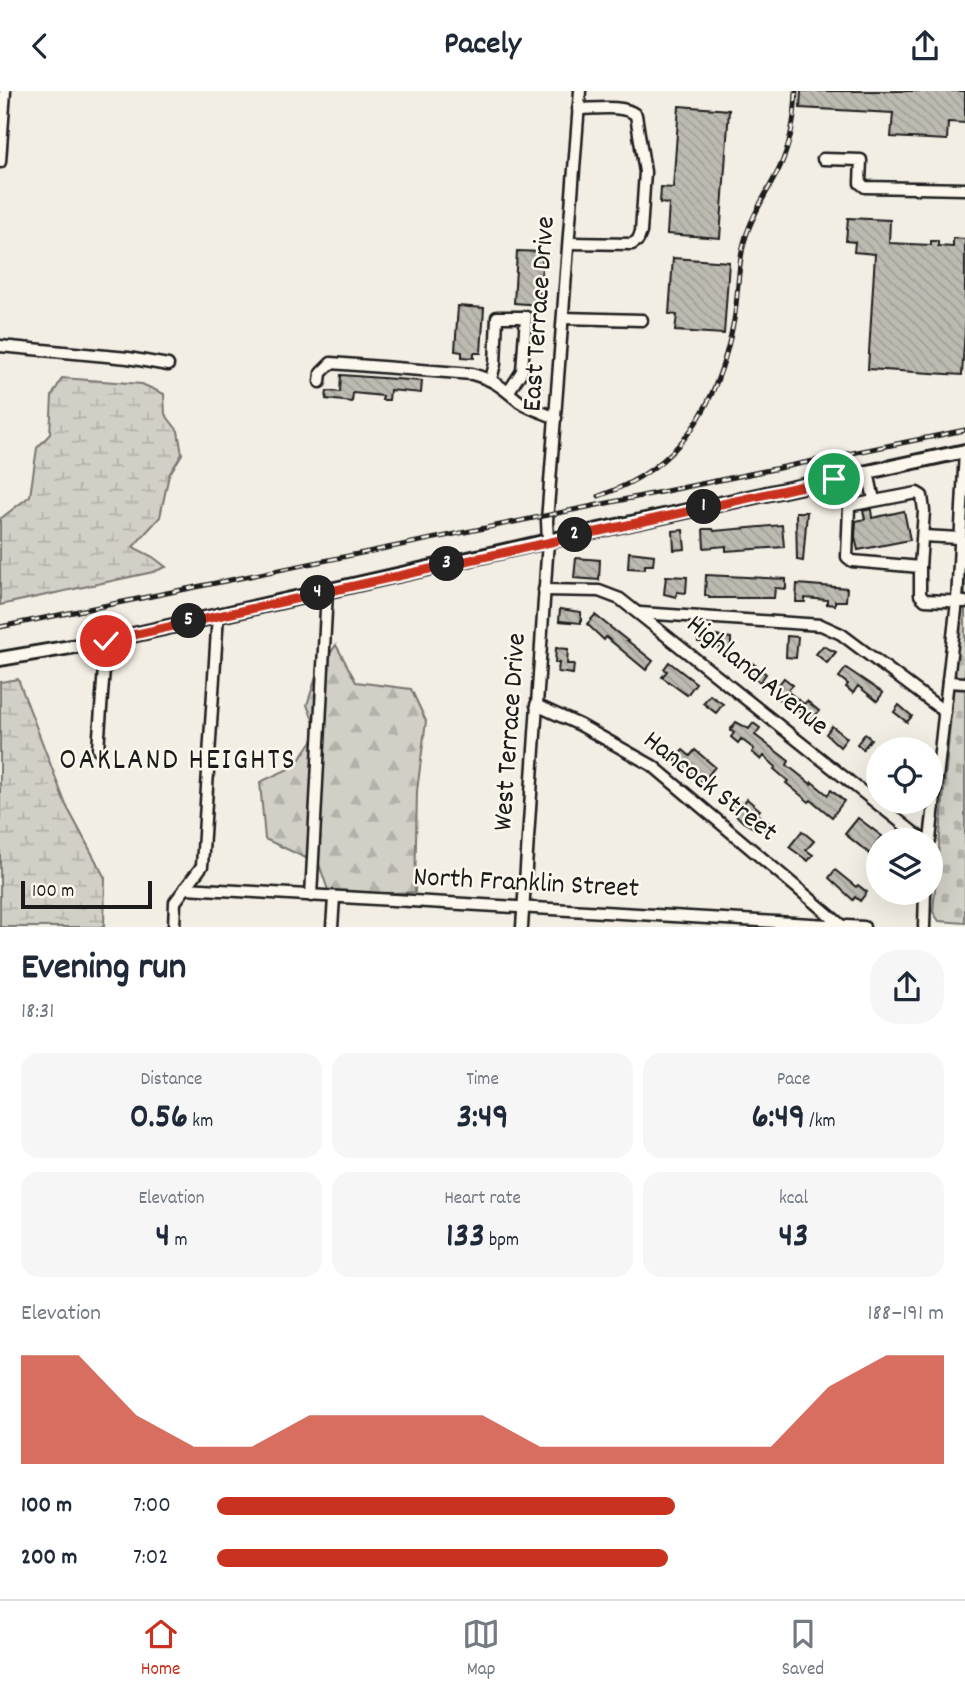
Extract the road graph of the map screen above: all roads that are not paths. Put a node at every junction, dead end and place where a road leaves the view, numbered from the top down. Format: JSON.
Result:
{"nodes":[{"id":1,"x":5,"y":91,"type":"edge"},
{"id":2,"x":580,"y":91,"type":"edge"},
{"id":3,"x":578,"y":109,"type":"junction"},
{"id":4,"x":1,"y":114,"type":"edge"},
{"id":5,"x":823,"y":159,"type":"dead end"},
{"id":6,"x":0,"y":162,"type":"edge"},
{"id":7,"x":965,"y":189,"type":"edge"},
{"id":8,"x":569,"y":243,"type":"junction"},
{"id":9,"x":564,"y":318,"type":"junction"},
{"id":10,"x":642,"y":320,"type":"dead end"},
{"id":11,"x":0,"y":346,"type":"edge"},
{"id":12,"x":168,"y":365,"type":"dead end"},
{"id":13,"x":491,"y":379,"type":"junction"},
{"id":14,"x":320,"y":382,"type":"dead end"},
{"id":15,"x":509,"y":391,"type":"junction"},
{"id":16,"x":556,"y":418,"type":"junction"},
{"id":17,"x":965,"y":451,"type":"edge"},
{"id":18,"x":868,"y":472,"type":"junction"},
{"id":19,"x":874,"y":501,"type":"junction"},
{"id":20,"x":923,"y":536,"type":"junction"},
{"id":21,"x":960,"y":538,"type":"junction"},
{"id":22,"x":548,"y":541,"type":"junction"},
{"id":23,"x":920,"y":566,"type":"junction"},
{"id":24,"x":544,"y":590,"type":"junction"},
{"id":25,"x":327,"y":591,"type":"junction"},
{"id":26,"x":961,"y":601,"type":"edge"},
{"id":27,"x":639,"y":613,"type":"junction"},
{"id":28,"x":218,"y":614,"type":"junction"},
{"id":29,"x":106,"y":641,"type":"junction"},
{"id":30,"x":0,"y":659,"type":"edge"},
{"id":31,"x":948,"y":682,"type":"junction"},
{"id":32,"x":965,"y":683,"type":"edge"},
{"id":33,"x":536,"y":705,"type":"junction"},
{"id":34,"x":945,"y":712,"type":"junction"},
{"id":35,"x":98,"y":748,"type":"dead end"},
{"id":36,"x":908,"y":828,"type":"edge"},
{"id":37,"x":931,"y":828,"type":"edge"},
{"id":38,"x":185,"y":888,"type":"junction"},
{"id":39,"x":311,"y":896,"type":"junction"},
{"id":40,"x":334,"y":898,"type":"junction"},
{"id":41,"x":925,"y":905,"type":"edge"},
{"id":42,"x":523,"y":908,"type":"junction"},
{"id":43,"x":636,"y":914,"type":"junction"},
{"id":44,"x":784,"y":925,"type":"edge"},
{"id":45,"x":842,"y":926,"type":"edge"},
{"id":46,"x":174,"y":927,"type":"edge"},
{"id":47,"x":332,"y":927,"type":"edge"},
{"id":48,"x":522,"y":927,"type":"edge"},
{"id":49,"x":635,"y":927,"type":"edge"},
{"id":50,"x":864,"y":927,"type":"edge"},
{"id":51,"x":924,"y":927,"type":"edge"}],
"edges":[{"from":1,"to":4,"type":"street"},
{"from":2,"to":3,"type":"street","name":"East Terrace Drive"},
{"from":3,"to":8,"type":"street","name":"East Terrace Drive"},
{"from":3,"to":8,"type":"street"},
{"from":4,"to":6,"type":"street"},
{"from":5,"to":7,"type":"street"},
{"from":8,"to":9,"type":"street","name":"East Terrace Drive"},
{"from":9,"to":10,"type":"street"},
{"from":9,"to":16,"type":"street","name":"East Terrace Drive"},
{"from":11,"to":12,"type":"street"},
{"from":13,"to":14,"type":"street"},
{"from":13,"to":15,"type":"street"},
{"from":13,"to":15,"type":"street"},
{"from":15,"to":16,"type":"street"},
{"from":16,"to":22,"type":"street","name":"East Terrace Drive"},
{"from":17,"to":18,"type":"main road"},
{"from":17,"to":21,"type":"street"},
{"from":18,"to":19,"type":"street"},
{"from":18,"to":22,"type":"main road"},
{"from":19,"to":20,"type":"street"},
{"from":19,"to":23,"type":"street"},
{"from":20,"to":21,"type":"street"},
{"from":20,"to":23,"type":"street"},
{"from":21,"to":26,"type":"street"},
{"from":22,"to":24,"type":"street","name":"West Terrace Drive"},
{"from":22,"to":25,"type":"main road"},
{"from":23,"to":26,"type":"street"},
{"from":24,"to":27,"type":"street","name":"Highland Avenue"},
{"from":24,"to":33,"type":"street","name":"West Terrace Drive"},
{"from":25,"to":28,"type":"main road"},
{"from":25,"to":39,"type":"street"},
{"from":26,"to":31,"type":"street"},
{"from":27,"to":34,"type":"street"},
{"from":27,"to":36,"type":"street","name":"Highland Avenue"},
{"from":28,"to":29,"type":"main road"},
{"from":28,"to":38,"type":"street"},
{"from":29,"to":30,"type":"main road"},
{"from":29,"to":35,"type":"street"},
{"from":31,"to":32,"type":"street"},
{"from":31,"to":34,"type":"street"},
{"from":33,"to":42,"type":"street","name":"West Terrace Drive"},
{"from":33,"to":45,"type":"street","name":"Hancock Street"},
{"from":34,"to":37,"type":"street"},
{"from":38,"to":39,"type":"street","name":"North Franklin Street"},
{"from":38,"to":46,"type":"street"},
{"from":39,"to":40,"type":"street","name":"North Franklin Street"},
{"from":40,"to":42,"type":"street","name":"North Franklin Street"},
{"from":40,"to":47,"type":"street"},
{"from":41,"to":51,"type":"street"},
{"from":42,"to":43,"type":"street","name":"North Franklin Street"},
{"from":42,"to":48,"type":"street","name":"West Terrace Drive"},
{"from":43,"to":44,"type":"street","name":"North Franklin Street"},
{"from":43,"to":49,"type":"street"},
{"from":44,"to":45,"type":"street","name":"North Franklin Street"},
{"from":45,"to":50,"type":"street","name":"North Franklin Street"}]}
